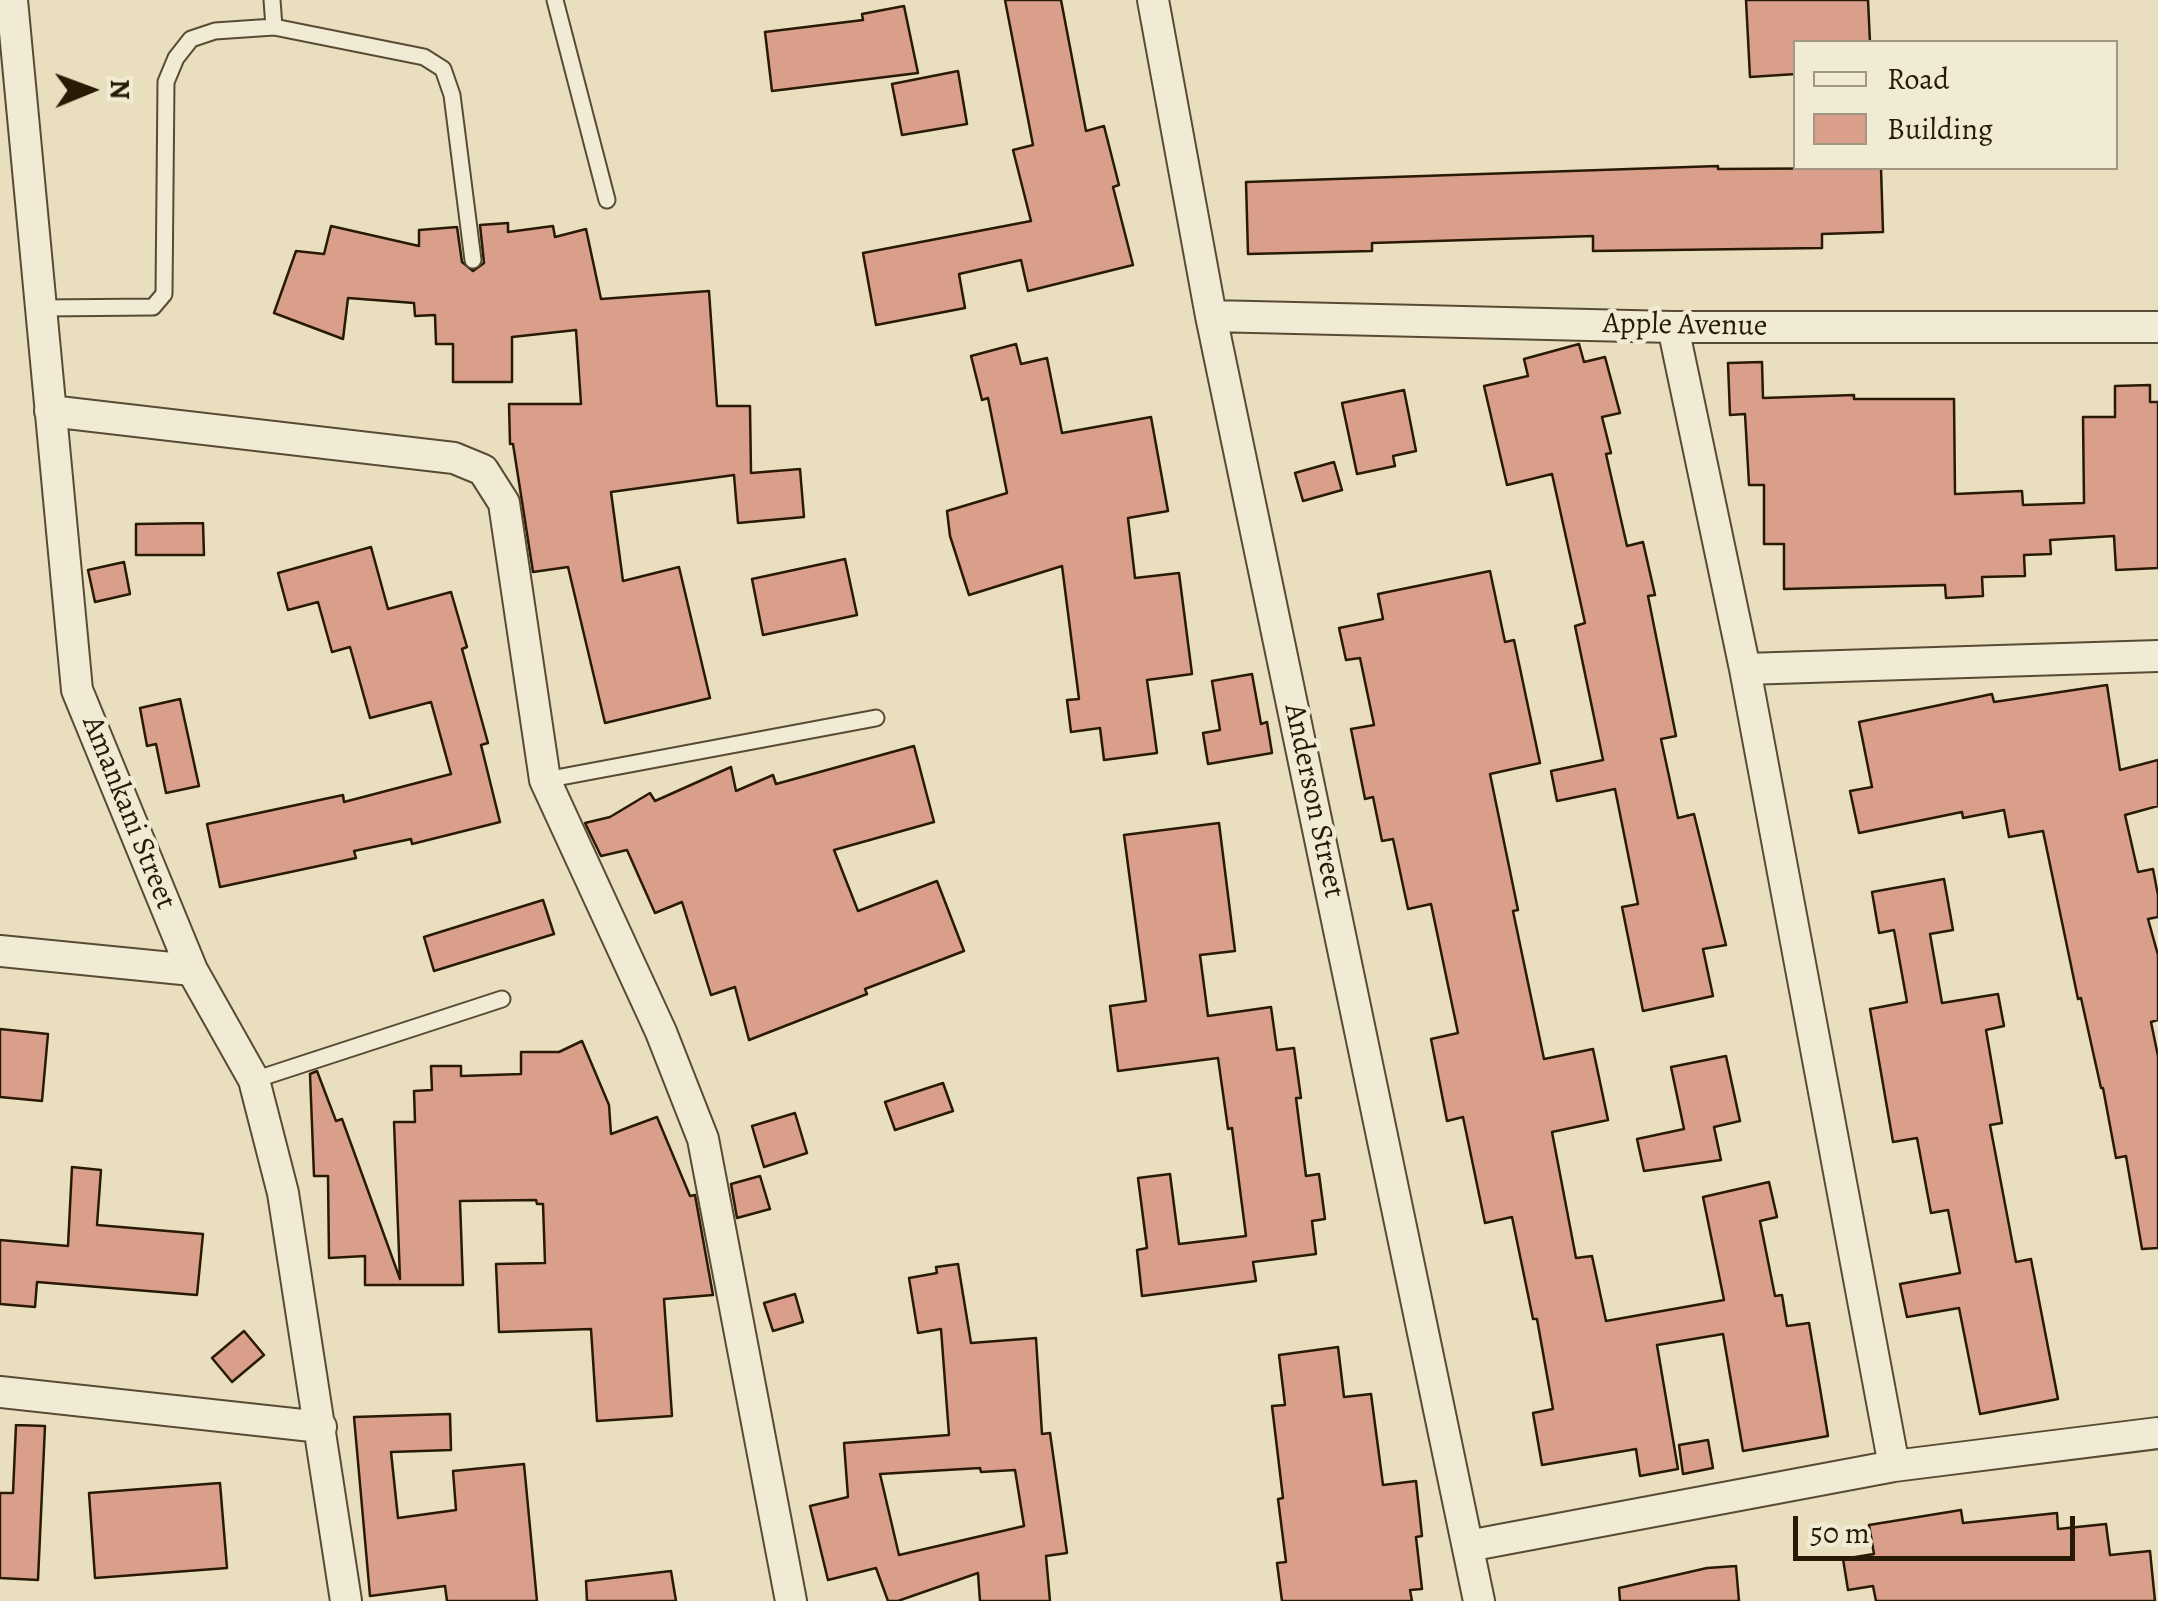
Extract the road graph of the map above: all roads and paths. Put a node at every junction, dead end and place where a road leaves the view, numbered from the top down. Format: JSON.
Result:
{"nodes":[{"id":1,"x":12,"y":0,"type":"edge"},
{"id":2,"x":272,"y":0,"type":"edge"},
{"id":3,"x":556,"y":0,"type":"edge"},
{"id":4,"x":1153,"y":0,"type":"edge"},
{"id":5,"x":274,"y":26,"type":"junction"},
{"id":6,"x":607,"y":200,"type":"dead end"},
{"id":7,"x":473,"y":260,"type":"dead end"},
{"id":8,"x":42,"y":308,"type":"junction"},
{"id":9,"x":1211,"y":316,"type":"junction"},
{"id":10,"x":1674,"y":327,"type":"junction"},
{"id":11,"x":2158,"y":328,"type":"edge"},
{"id":12,"x":50,"y":411,"type":"junction"},
{"id":13,"x":2158,"y":656,"type":"edge"},
{"id":14,"x":1745,"y":669,"type":"junction"},
{"id":15,"x":876,"y":718,"type":"dead end"},
{"id":16,"x":545,"y":780,"type":"junction"},
{"id":17,"x":0,"y":951,"type":"edge"},
{"id":18,"x":192,"y":970,"type":"junction"},
{"id":19,"x":502,"y":999,"type":"dead end"},
{"id":20,"x":254,"y":1080,"type":"junction"},
{"id":21,"x":0,"y":1392,"type":"edge"},
{"id":22,"x":320,"y":1426,"type":"junction"},
{"id":23,"x":2158,"y":1433,"type":"edge"},
{"id":24,"x":1894,"y":1466,"type":"junction"},
{"id":25,"x":1468,"y":1546,"type":"junction"},
{"id":26,"x":346,"y":1601,"type":"edge"},
{"id":27,"x":791,"y":1601,"type":"edge"},
{"id":28,"x":1479,"y":1601,"type":"edge"}],
"edges":[{"from":1,"to":8,"type":"street","name":"Amankani Street"},
{"from":2,"to":5,"type":"lane"},
{"from":3,"to":6,"type":"lane"},
{"from":4,"to":9,"type":"street","name":"Anderson Street"},
{"from":5,"to":7,"type":"lane"},
{"from":5,"to":8,"type":"lane"},
{"from":8,"to":12,"type":"street","name":"Amankani Street"},
{"from":9,"to":10,"type":"street","name":"Apple Avenue"},
{"from":9,"to":25,"type":"street","name":"Anderson Street"},
{"from":10,"to":11,"type":"street","name":"Apple Avenue"},
{"from":10,"to":14,"type":"street"},
{"from":12,"to":16,"type":"street"},
{"from":12,"to":18,"type":"street","name":"Amankani Street"},
{"from":13,"to":14,"type":"street"},
{"from":14,"to":24,"type":"street"},
{"from":15,"to":16,"type":"lane"},
{"from":16,"to":27,"type":"street"},
{"from":17,"to":18,"type":"street"},
{"from":18,"to":20,"type":"street","name":"Amankani Street"},
{"from":19,"to":20,"type":"lane"},
{"from":20,"to":22,"type":"street","name":"Amankani Street"},
{"from":21,"to":22,"type":"street"},
{"from":22,"to":26,"type":"street","name":"Amankani Street"},
{"from":23,"to":24,"type":"street"},
{"from":24,"to":25,"type":"street"},
{"from":25,"to":28,"type":"street","name":"Anderson Street"}]}
